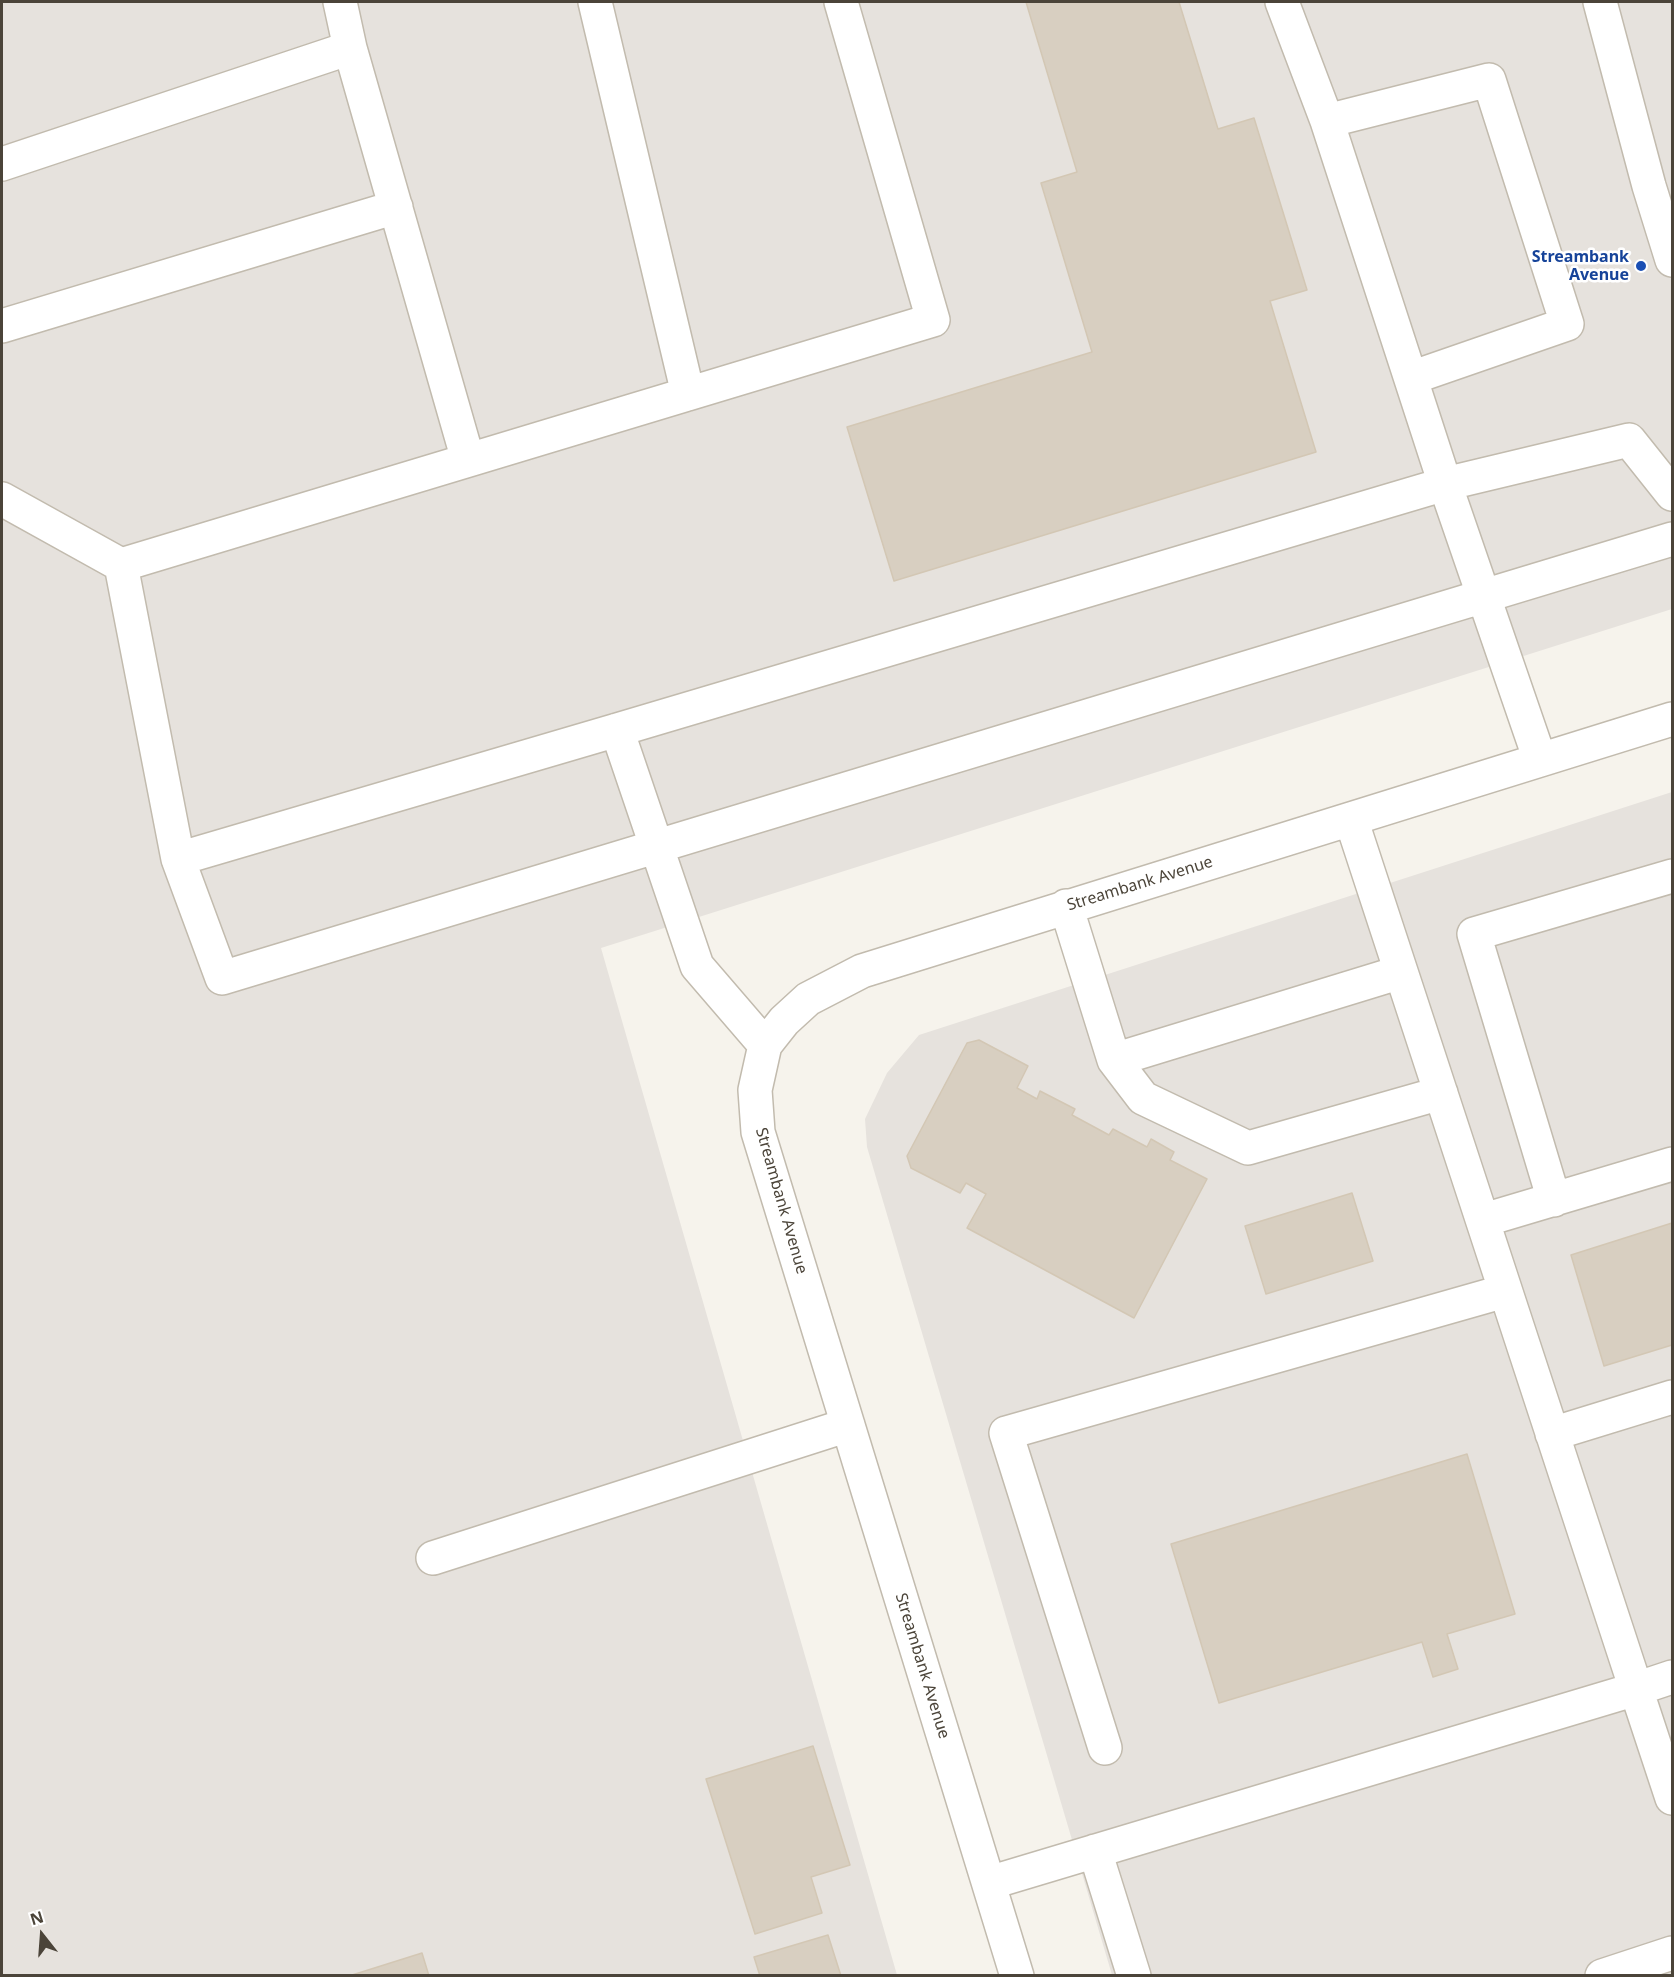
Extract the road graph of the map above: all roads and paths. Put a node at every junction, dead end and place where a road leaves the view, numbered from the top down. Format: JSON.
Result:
{"nodes":[{"id":1,"x":340,"y":2,"type":"edge"},
{"id":2,"x":595,"y":2,"type":"edge"},
{"id":3,"x":841,"y":2,"type":"edge"},
{"id":4,"x":1282,"y":2,"type":"edge"},
{"id":5,"x":1600,"y":2,"type":"edge"},
{"id":6,"x":350,"y":48,"type":"junction"},
{"id":7,"x":1327,"y":121,"type":"junction"},
{"id":8,"x":2,"y":164,"type":"edge"},
{"id":9,"x":396,"y":207,"type":"junction"},
{"id":10,"x":1672,"y":260,"type":"edge"},
{"id":11,"x":2,"y":326,"type":"edge"},
{"id":12,"x":1411,"y":378,"type":"junction"},
{"id":13,"x":688,"y":394,"type":"junction"},
{"id":14,"x":468,"y":460,"type":"junction"},
{"id":15,"x":1445,"y":484,"type":"junction"},
{"id":16,"x":1672,"y":494,"type":"edge"},
{"id":17,"x":2,"y":499,"type":"edge"},
{"id":18,"x":1672,"y":539,"type":"edge"},
{"id":19,"x":121,"y":565,"type":"junction"},
{"id":20,"x":1484,"y":597,"type":"junction"},
{"id":21,"x":1672,"y":719,"type":"edge"},
{"id":22,"x":617,"y":730,"type":"junction"},
{"id":23,"x":1540,"y":760,"type":"junction"},
{"id":24,"x":1351,"y":819,"type":"junction"},
{"id":25,"x":657,"y":847,"type":"junction"},
{"id":26,"x":178,"y":859,"type":"junction"},
{"id":27,"x":1672,"y":876,"type":"edge"},
{"id":28,"x":1066,"y":906,"type":"junction"},
{"id":29,"x":1401,"y":972,"type":"junction"},
{"id":30,"x":765,"y":1045,"type":"junction"},
{"id":31,"x":1114,"y":1060,"type":"junction"},
{"id":32,"x":1441,"y":1093,"type":"junction"},
{"id":33,"x":1672,"y":1164,"type":"edge"},
{"id":34,"x":1554,"y":1200,"type":"junction"},
{"id":35,"x":1484,"y":1221,"type":"junction"},
{"id":36,"x":1506,"y":1291,"type":"junction"},
{"id":37,"x":1672,"y":1397,"type":"edge"},
{"id":38,"x":848,"y":1425,"type":"junction"},
{"id":39,"x":1552,"y":1434,"type":"junction"},
{"id":40,"x":433,"y":1558,"type":"dead end"},
{"id":41,"x":1672,"y":1677,"type":"edge"},
{"id":42,"x":1636,"y":1689,"type":"junction"},
{"id":43,"x":1105,"y":1748,"type":"dead end"},
{"id":44,"x":1672,"y":1798,"type":"edge"},
{"id":45,"x":1095,"y":1851,"type":"junction"},
{"id":46,"x":989,"y":1883,"type":"junction"},
{"id":47,"x":1672,"y":1953,"type":"edge"},
{"id":48,"x":1017,"y":1976,"type":"edge"},
{"id":49,"x":1134,"y":1976,"type":"edge"},
{"id":50,"x":1602,"y":1976,"type":"edge"}],
"edges":[{"from":1,"to":6,"type":"street"},
{"from":2,"to":13,"type":"street"},
{"from":3,"to":13,"type":"street"},
{"from":4,"to":7,"type":"street"},
{"from":5,"to":10,"type":"street"},
{"from":6,"to":8,"type":"street"},
{"from":6,"to":9,"type":"street"},
{"from":7,"to":12,"type":"street"},
{"from":7,"to":12,"type":"street"},
{"from":9,"to":11,"type":"street"},
{"from":9,"to":14,"type":"street"},
{"from":12,"to":15,"type":"street"},
{"from":13,"to":14,"type":"street"},
{"from":14,"to":19,"type":"street"},
{"from":15,"to":16,"type":"street"},
{"from":15,"to":20,"type":"street"},
{"from":15,"to":22,"type":"street"},
{"from":17,"to":19,"type":"street"},
{"from":18,"to":20,"type":"street"},
{"from":19,"to":26,"type":"street"},
{"from":20,"to":23,"type":"street"},
{"from":20,"to":25,"type":"street"},
{"from":21,"to":23,"type":"street","name":"Streambank Avenue"},
{"from":22,"to":25,"type":"street"},
{"from":22,"to":26,"type":"street"},
{"from":23,"to":24,"type":"street","name":"Streambank Avenue"},
{"from":24,"to":28,"type":"street","name":"Streambank Avenue"},
{"from":24,"to":29,"type":"street"},
{"from":25,"to":26,"type":"street"},
{"from":25,"to":30,"type":"street"},
{"from":27,"to":34,"type":"street"},
{"from":28,"to":30,"type":"street","name":"Streambank Avenue"},
{"from":28,"to":31,"type":"street"},
{"from":29,"to":31,"type":"street"},
{"from":29,"to":32,"type":"street"},
{"from":30,"to":38,"type":"street","name":"Streambank Avenue"},
{"from":31,"to":32,"type":"street"},
{"from":32,"to":35,"type":"street"},
{"from":33,"to":34,"type":"street"},
{"from":34,"to":35,"type":"street"},
{"from":35,"to":36,"type":"street"},
{"from":36,"to":39,"type":"street"},
{"from":36,"to":43,"type":"street"},
{"from":37,"to":39,"type":"street"},
{"from":38,"to":40,"type":"street"},
{"from":38,"to":46,"type":"street","name":"Streambank Avenue"},
{"from":39,"to":42,"type":"street"},
{"from":41,"to":42,"type":"street"},
{"from":42,"to":44,"type":"street"},
{"from":42,"to":45,"type":"street"},
{"from":45,"to":46,"type":"street"},
{"from":45,"to":49,"type":"street"},
{"from":46,"to":48,"type":"street","name":"Streambank Avenue"},
{"from":47,"to":50,"type":"street"}]}
